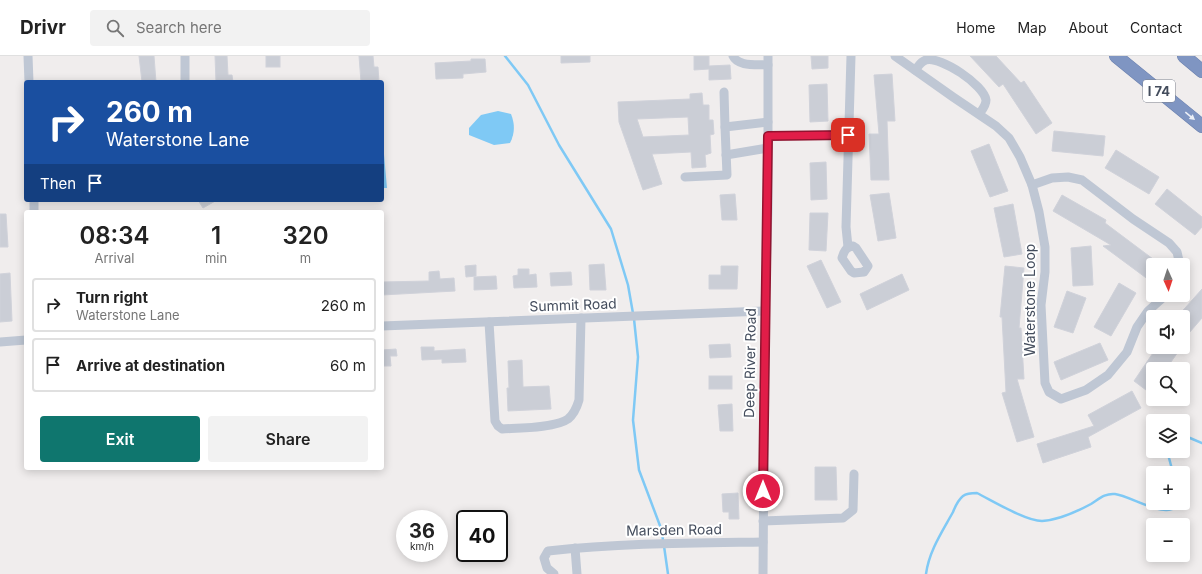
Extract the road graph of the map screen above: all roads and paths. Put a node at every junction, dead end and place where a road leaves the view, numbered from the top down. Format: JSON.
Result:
{"nodes":[{"id":1,"x":28,"y":56,"type":"edge"},
{"id":2,"x":185,"y":56,"type":"edge"},
{"id":3,"x":733,"y":56,"type":"edge"},
{"id":4,"x":851,"y":56,"type":"edge"},
{"id":5,"x":894,"y":56,"type":"edge"},
{"id":6,"x":1116,"y":56,"type":"edge"},
{"id":7,"x":1184,"y":56,"type":"edge"},
{"id":8,"x":768,"y":60,"type":"edge"},
{"id":9,"x":915,"y":70,"type":"junction"},
{"id":10,"x":1202,"y":71,"type":"edge"},
{"id":11,"x":29,"y":80,"type":"edge"},
{"id":12,"x":185,"y":80,"type":"edge"},
{"id":13,"x":724,"y":92,"type":"dead end"},
{"id":14,"x":979,"y":114,"type":"junction"},
{"id":15,"x":768,"y":122,"type":"junction"},
{"id":16,"x":726,"y":126,"type":"junction"},
{"id":17,"x":1202,"y":126,"type":"edge"},
{"id":18,"x":848,"y":135,"type":"junction"},
{"id":19,"x":768,"y":136,"type":"junction"},
{"id":20,"x":768,"y":148,"type":"junction"},
{"id":21,"x":726,"y":155,"type":"junction"},
{"id":22,"x":685,"y":177,"type":"dead end"},
{"id":23,"x":1032,"y":185,"type":"junction"},
{"id":24,"x":848,"y":247,"type":"dead end"},
{"id":25,"x":1178,"y":258,"type":"edge"},
{"id":26,"x":1158,"y":302,"type":"edge"},
{"id":27,"x":765,"y":311,"type":"junction"},
{"id":28,"x":581,"y":318,"type":"junction"},
{"id":29,"x":489,"y":322,"type":"junction"},
{"id":30,"x":384,"y":326,"type":"edge"},
{"id":31,"x":24,"y":340,"type":"edge"},
{"id":32,"x":0,"y":342,"type":"edge"},
{"id":33,"x":854,"y":474,"type":"dead end"},
{"id":34,"x":763,"y":521,"type":"junction"},
{"id":35,"x":763,"y":542,"type":"junction"},
{"id":36,"x":575,"y":548,"type":"junction"},
{"id":37,"x":554,"y":574,"type":"edge"},
{"id":38,"x":577,"y":574,"type":"edge"},
{"id":39,"x":763,"y":574,"type":"edge"}],
"edges":[{"from":1,"to":11,"type":"street"},
{"from":2,"to":12,"type":"street"},
{"from":3,"to":8,"type":"street"},
{"from":4,"to":18,"type":"street"},
{"from":5,"to":9,"type":"street","name":"Waterstone Loop"},
{"from":6,"to":17,"type":"highway","number":"I 74","one_way":true},
{"from":7,"to":10,"type":"highway"},
{"from":8,"to":15,"type":"street","name":"Deep River Road"},
{"from":9,"to":14,"type":"street","name":"Waterstone Loop"},
{"from":9,"to":14,"type":"street"},
{"from":13,"to":16,"type":"street"},
{"from":14,"to":23,"type":"street","name":"Waterstone Loop"},
{"from":15,"to":16,"type":"street"},
{"from":15,"to":19,"type":"street","name":"Deep River Road"},
{"from":16,"to":21,"type":"street"},
{"from":18,"to":19,"type":"street"},
{"from":18,"to":24,"type":"street"},
{"from":19,"to":20,"type":"street","name":"Deep River Road"},
{"from":20,"to":21,"type":"street"},
{"from":20,"to":27,"type":"street","name":"Deep River Road"},
{"from":21,"to":22,"type":"street"},
{"from":23,"to":25,"type":"street"},
{"from":23,"to":26,"type":"street","name":"Waterstone Loop"},
{"from":27,"to":28,"type":"street","name":"Summit Road"},
{"from":27,"to":34,"type":"street","name":"Deep River Road"},
{"from":28,"to":29,"type":"street","name":"Summit Road"},
{"from":28,"to":29,"type":"street"},
{"from":29,"to":30,"type":"street","name":"Summit Road"},
{"from":31,"to":32,"type":"street"},
{"from":33,"to":34,"type":"street"},
{"from":34,"to":35,"type":"street","name":"Deep River Road"},
{"from":35,"to":36,"type":"street","name":"Marsden Road"},
{"from":35,"to":39,"type":"street","name":"Deep River Road"},
{"from":36,"to":37,"type":"street","name":"Marsden Road"},
{"from":36,"to":38,"type":"street"}]}
